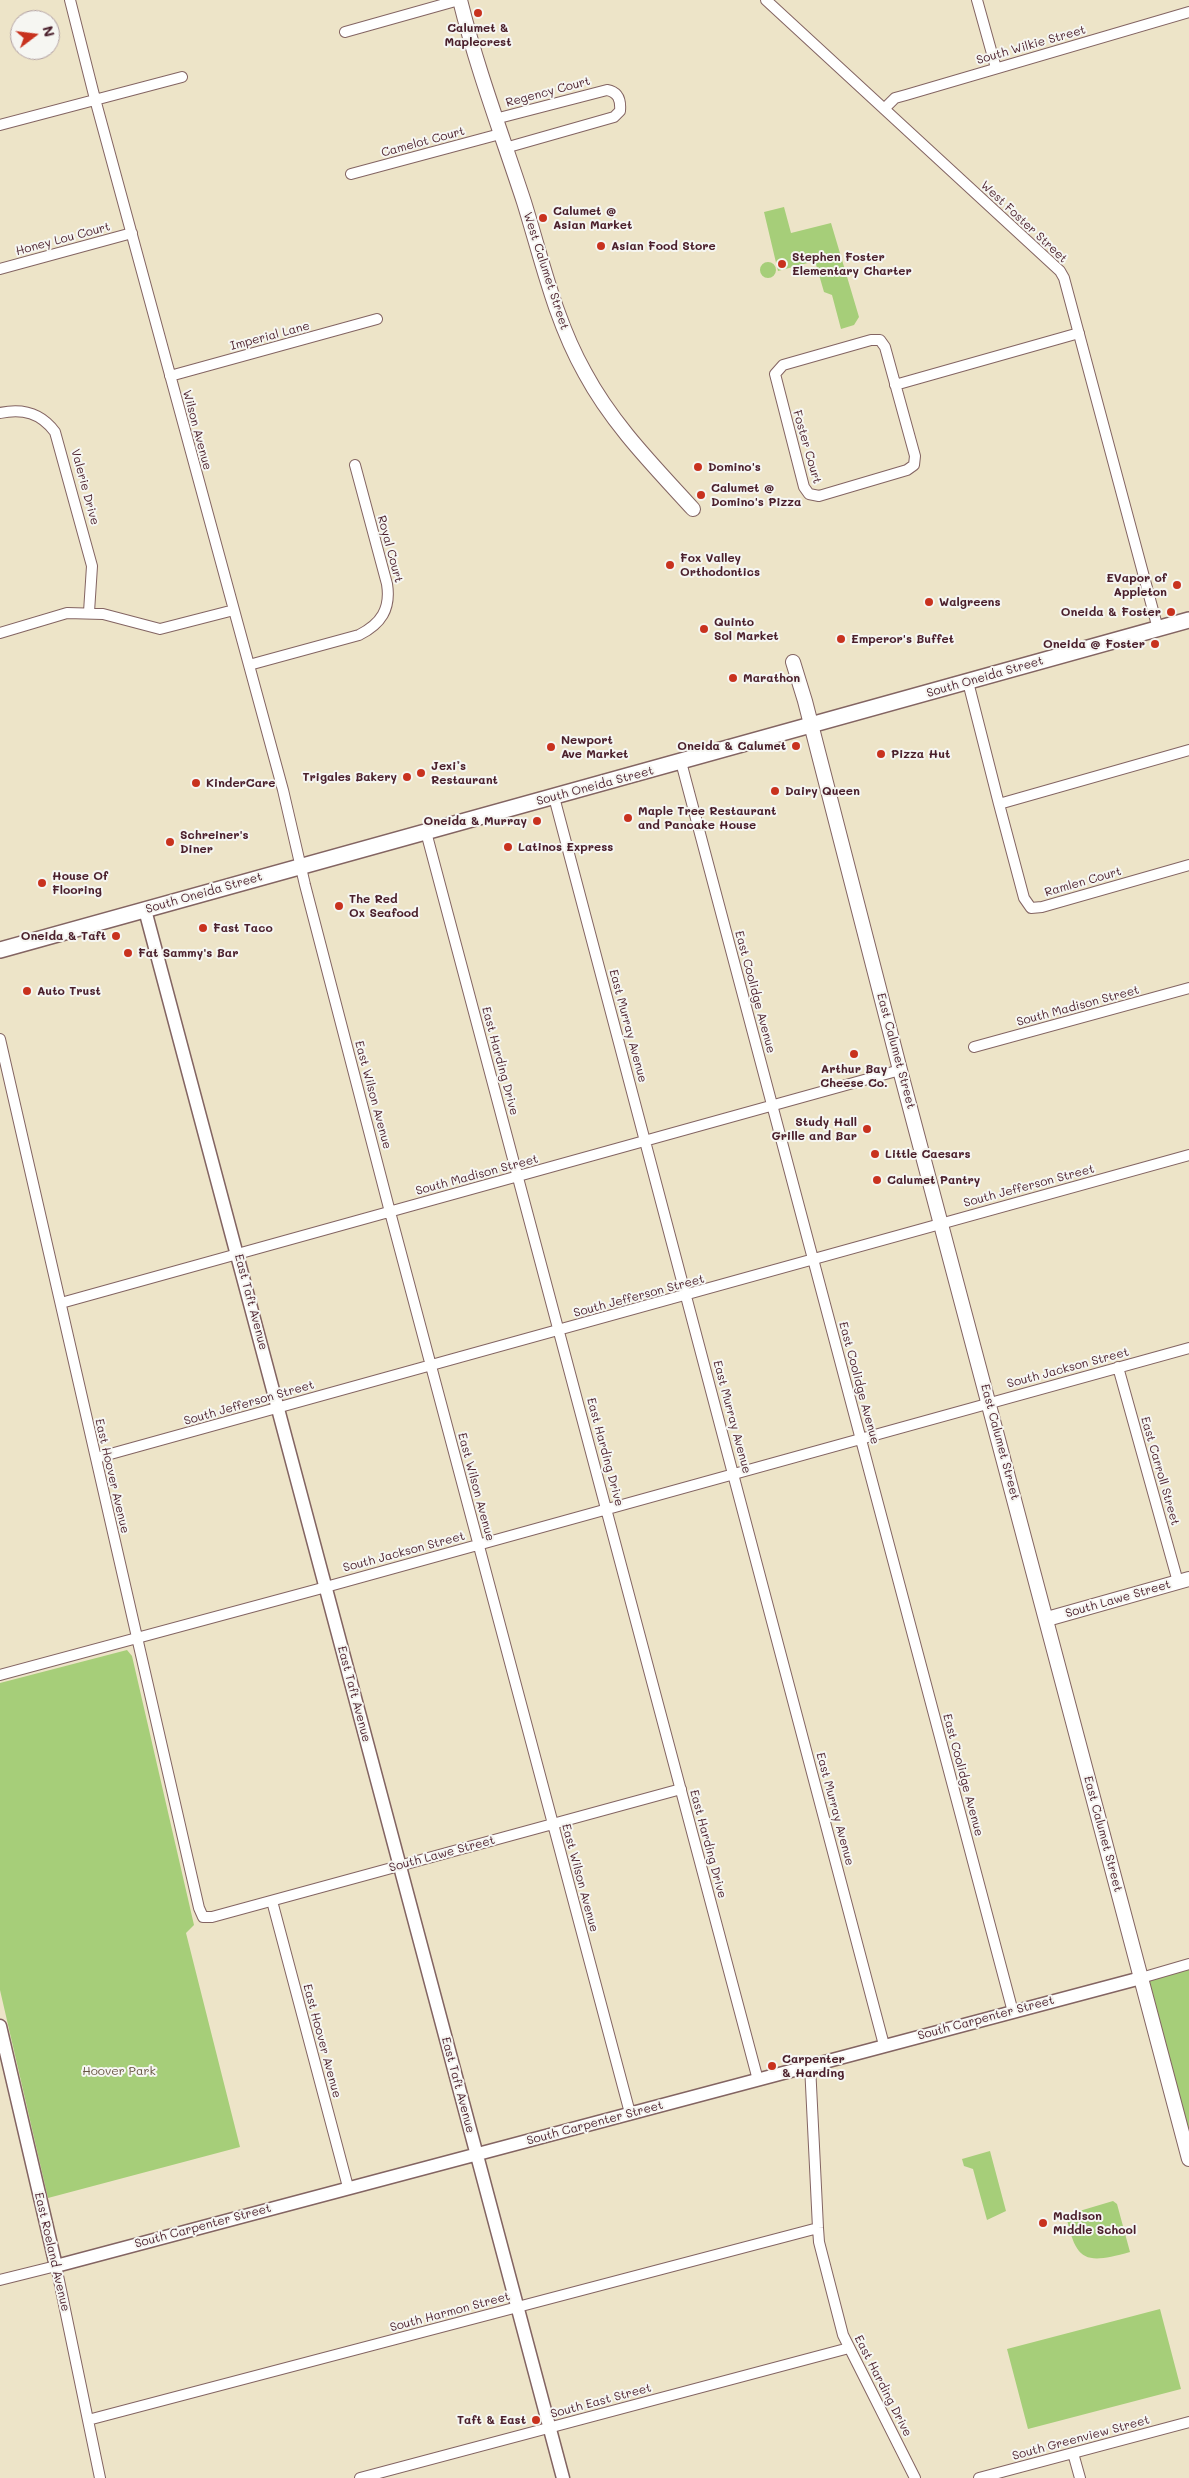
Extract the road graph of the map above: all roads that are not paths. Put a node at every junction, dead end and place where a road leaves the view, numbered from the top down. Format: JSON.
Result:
{"nodes":[{"id":1,"x":70,"y":0,"type":"edge"},
{"id":2,"x":459,"y":0,"type":"edge"},
{"id":3,"x":766,"y":0,"type":"edge"},
{"id":4,"x":977,"y":0,"type":"edge"},
{"id":5,"x":1189,"y":12,"type":"edge"},
{"id":6,"x":344,"y":32,"type":"dead end"},
{"id":7,"x":996,"y":68,"type":"junction"},
{"id":8,"x":182,"y":77,"type":"dead end"},
{"id":9,"x":95,"y":99,"type":"junction"},
{"id":10,"x":884,"y":109,"type":"junction"},
{"id":11,"x":495,"y":119,"type":"junction"},
{"id":12,"x":0,"y":125,"type":"edge"},
{"id":13,"x":500,"y":134,"type":"junction"},
{"id":14,"x":505,"y":148,"type":"junction"},
{"id":15,"x":351,"y":174,"type":"dead end"},
{"id":16,"x":132,"y":233,"type":"junction"},
{"id":17,"x":0,"y":269,"type":"edge"},
{"id":18,"x":377,"y":319,"type":"dead end"},
{"id":19,"x":1079,"y":333,"type":"junction"},
{"id":20,"x":170,"y":376,"type":"junction"},
{"id":21,"x":895,"y":385,"type":"junction"},
{"id":22,"x":0,"y":413,"type":"edge"},
{"id":23,"x":355,"y":465,"type":"dead end"},
{"id":24,"x":693,"y":509,"type":"dead end"},
{"id":25,"x":234,"y":610,"type":"junction"},
{"id":26,"x":89,"y":612,"type":"junction"},
{"id":27,"x":1189,"y":620,"type":"edge"},
{"id":28,"x":1158,"y":628,"type":"junction"},
{"id":29,"x":0,"y":632,"type":"edge"},
{"id":30,"x":793,"y":662,"type":"dead end"},
{"id":31,"x":249,"y":665,"type":"junction"},
{"id":32,"x":968,"y":682,"type":"junction"},
{"id":33,"x":811,"y":725,"type":"junction"},
{"id":34,"x":1189,"y":750,"type":"edge"},
{"id":35,"x":681,"y":762,"type":"junction"},
{"id":36,"x":554,"y":797,"type":"junction"},
{"id":37,"x":999,"y":804,"type":"junction"},
{"id":38,"x":426,"y":832,"type":"junction"},
{"id":39,"x":1189,"y":865,"type":"edge"},
{"id":40,"x":301,"y":866,"type":"junction"},
{"id":41,"x":144,"y":910,"type":"junction"},
{"id":42,"x":0,"y":950,"type":"edge"},
{"id":43,"x":1189,"y":988,"type":"edge"},
{"id":44,"x":0,"y":1039,"type":"edge"},
{"id":45,"x":974,"y":1047,"type":"dead end"},
{"id":46,"x":900,"y":1070,"type":"junction"},
{"id":47,"x":773,"y":1106,"type":"junction"},
{"id":48,"x":646,"y":1142,"type":"junction"},
{"id":49,"x":1189,"y":1155,"type":"edge"},
{"id":50,"x":518,"y":1177,"type":"junction"},
{"id":51,"x":390,"y":1212,"type":"junction"},
{"id":52,"x":942,"y":1224,"type":"junction"},
{"id":53,"x":238,"y":1254,"type":"junction"},
{"id":54,"x":814,"y":1260,"type":"junction"},
{"id":55,"x":686,"y":1295,"type":"junction"},
{"id":56,"x":60,"y":1303,"type":"junction"},
{"id":57,"x":559,"y":1330,"type":"junction"},
{"id":58,"x":1189,"y":1348,"type":"edge"},
{"id":59,"x":431,"y":1366,"type":"junction"},
{"id":60,"x":1118,"y":1367,"type":"junction"},
{"id":61,"x":989,"y":1403,"type":"junction"},
{"id":62,"x":279,"y":1408,"type":"junction"},
{"id":63,"x":861,"y":1439,"type":"junction"},
{"id":64,"x":96,"y":1458,"type":"junction"},
{"id":65,"x":734,"y":1474,"type":"junction"},
{"id":66,"x":607,"y":1509,"type":"junction"},
{"id":67,"x":479,"y":1544,"type":"junction"},
{"id":68,"x":1184,"y":1580,"type":"edge"},
{"id":69,"x":326,"y":1587,"type":"junction"},
{"id":70,"x":1046,"y":1620,"type":"junction"},
{"id":71,"x":136,"y":1639,"type":"junction"},
{"id":72,"x":0,"y":1675,"type":"edge"},
{"id":73,"x":681,"y":1789,"type":"junction"},
{"id":74,"x":553,"y":1824,"type":"junction"},
{"id":75,"x":399,"y":1866,"type":"junction"},
{"id":76,"x":272,"y":1901,"type":"junction"},
{"id":77,"x":203,"y":1917,"type":"joint"},
{"id":78,"x":1189,"y":1964,"type":"edge"},
{"id":79,"x":1141,"y":1978,"type":"junction"},
{"id":80,"x":1012,"y":2012,"type":"junction"},
{"id":81,"x":0,"y":2026,"type":"edge"},
{"id":82,"x":884,"y":2045,"type":"junction"},
{"id":83,"x":810,"y":2065,"type":"junction"},
{"id":84,"x":758,"y":2080,"type":"junction"},
{"id":85,"x":630,"y":2113,"type":"junction"},
{"id":86,"x":476,"y":2154,"type":"junction"},
{"id":87,"x":1189,"y":2159,"type":"edge"},
{"id":88,"x":348,"y":2187,"type":"junction"},
{"id":89,"x":818,"y":2228,"type":"junction"},
{"id":90,"x":56,"y":2266,"type":"junction"},
{"id":91,"x":0,"y":2280,"type":"edge"},
{"id":92,"x":517,"y":2307,"type":"junction"},
{"id":93,"x":849,"y":2348,"type":"junction"},
{"id":94,"x":88,"y":2420,"type":"junction"},
{"id":95,"x":1189,"y":2422,"type":"edge"},
{"id":96,"x":550,"y":2428,"type":"junction"},
{"id":97,"x":1073,"y":2453,"type":"junction"},
{"id":98,"x":100,"y":2478,"type":"edge"},
{"id":99,"x":360,"y":2478,"type":"edge"},
{"id":100,"x":563,"y":2478,"type":"edge"},
{"id":101,"x":915,"y":2478,"type":"edge"},
{"id":102,"x":979,"y":2478,"type":"edge"},
{"id":103,"x":1080,"y":2478,"type":"edge"}],
"edges":[{"from":1,"to":9,"type":"street","name":"Wilson Avenue"},
{"from":2,"to":6,"type":"street"},
{"from":2,"to":11,"type":"main road","name":"West Calumet Street"},
{"from":3,"to":10,"type":"street","name":"West Foster Street"},
{"from":4,"to":7,"type":"street"},
{"from":5,"to":7,"type":"street","name":"South Wilkie Street"},
{"from":7,"to":10,"type":"street","name":"South Wilkie Street"},
{"from":8,"to":9,"type":"street"},
{"from":9,"to":12,"type":"street"},
{"from":9,"to":16,"type":"street","name":"Wilson Avenue"},
{"from":10,"to":19,"type":"street","name":"West Foster Street"},
{"from":11,"to":13,"type":"main road","name":"West Calumet Street"},
{"from":11,"to":14,"type":"street","name":"Regency Court"},
{"from":13,"to":14,"type":"main road","name":"West Calumet Street"},
{"from":13,"to":15,"type":"street","name":"Camelot Court"},
{"from":14,"to":24,"type":"main road","name":"West Calumet Street"},
{"from":16,"to":17,"type":"street","name":"Honey Lou Court"},
{"from":16,"to":20,"type":"street","name":"Wilson Avenue"},
{"from":18,"to":20,"type":"street","name":"Imperial Lane"},
{"from":19,"to":21,"type":"street"},
{"from":19,"to":28,"type":"street","name":"West Foster Street"},
{"from":20,"to":25,"type":"street","name":"Wilson Avenue"},
{"from":21,"to":21,"type":"street","name":"Foster Court"},
{"from":22,"to":26,"type":"street","name":"Valerie Drive"},
{"from":23,"to":31,"type":"street","name":"Royal Court"},
{"from":25,"to":26,"type":"street"},
{"from":25,"to":31,"type":"street","name":"Wilson Avenue"},
{"from":26,"to":29,"type":"street"},
{"from":27,"to":28,"type":"main road","name":"South Oneida Street"},
{"from":28,"to":32,"type":"main road","name":"South Oneida Street"},
{"from":30,"to":33,"type":"main road"},
{"from":31,"to":40,"type":"street","name":"Wilson Avenue"},
{"from":32,"to":33,"type":"main road","name":"South Oneida Street"},
{"from":32,"to":37,"type":"street","name":"Ramlen Court"},
{"from":33,"to":35,"type":"main road","name":"South Oneida Street"},
{"from":33,"to":46,"type":"main road","name":"East Calumet Street"},
{"from":34,"to":37,"type":"street"},
{"from":35,"to":36,"type":"main road","name":"South Oneida Street"},
{"from":35,"to":47,"type":"street","name":"East Coolidge Avenue"},
{"from":36,"to":38,"type":"main road","name":"South Oneida Street"},
{"from":36,"to":48,"type":"street","name":"East Murray Avenue"},
{"from":37,"to":39,"type":"street","name":"Ramlen Court"},
{"from":38,"to":40,"type":"main road","name":"South Oneida Street"},
{"from":38,"to":50,"type":"street","name":"East Harding Drive"},
{"from":40,"to":41,"type":"main road","name":"South Oneida Street"},
{"from":40,"to":51,"type":"street","name":"East Wilson Avenue"},
{"from":41,"to":42,"type":"main road","name":"South Oneida Street"},
{"from":41,"to":53,"type":"street","name":"East Taft Avenue"},
{"from":43,"to":45,"type":"street","name":"South Madison Street"},
{"from":44,"to":56,"type":"street","name":"East Hoover Avenue"},
{"from":46,"to":47,"type":"street","name":"South Madison Street"},
{"from":46,"to":52,"type":"main road","name":"East Calumet Street"},
{"from":47,"to":48,"type":"street","name":"South Madison Street"},
{"from":47,"to":54,"type":"street","name":"East Coolidge Avenue"},
{"from":48,"to":50,"type":"street","name":"South Madison Street"},
{"from":48,"to":55,"type":"street","name":"East Murray Avenue"},
{"from":49,"to":52,"type":"street","name":"South Jefferson Street"},
{"from":50,"to":51,"type":"street","name":"South Madison Street"},
{"from":50,"to":57,"type":"street","name":"East Harding Drive"},
{"from":51,"to":53,"type":"street","name":"South Madison Street"},
{"from":51,"to":59,"type":"street","name":"East Wilson Avenue"},
{"from":52,"to":54,"type":"street","name":"South Jefferson Street"},
{"from":52,"to":61,"type":"main road","name":"East Calumet Street"},
{"from":53,"to":56,"type":"street","name":"South Madison Street"},
{"from":53,"to":62,"type":"street","name":"East Taft Avenue"},
{"from":54,"to":55,"type":"street","name":"South Jefferson Street"},
{"from":54,"to":63,"type":"street","name":"East Coolidge Avenue"},
{"from":55,"to":57,"type":"street","name":"South Jefferson Street"},
{"from":55,"to":65,"type":"street","name":"East Murray Avenue"},
{"from":56,"to":64,"type":"street","name":"East Hoover Avenue"},
{"from":57,"to":59,"type":"street","name":"South Jefferson Street"},
{"from":57,"to":66,"type":"street","name":"East Harding Drive"},
{"from":58,"to":60,"type":"street","name":"South Jackson Street"},
{"from":59,"to":62,"type":"street","name":"South Jefferson Street"},
{"from":59,"to":67,"type":"street","name":"East Wilson Avenue"},
{"from":60,"to":61,"type":"street","name":"South Jackson Street"},
{"from":60,"to":68,"type":"street","name":"East Carroll Street"},
{"from":61,"to":63,"type":"street","name":"South Jackson Street"},
{"from":61,"to":70,"type":"main road","name":"East Calumet Street"},
{"from":62,"to":64,"type":"street","name":"South Jefferson Street"},
{"from":62,"to":69,"type":"street","name":"East Taft Avenue"},
{"from":63,"to":65,"type":"street","name":"South Jackson Street"},
{"from":63,"to":80,"type":"street","name":"East Coolidge Avenue"},
{"from":64,"to":71,"type":"street","name":"East Hoover Avenue"},
{"from":65,"to":66,"type":"street","name":"South Jackson Street"},
{"from":65,"to":82,"type":"street","name":"East Murray Avenue"},
{"from":66,"to":67,"type":"street","name":"South Jackson Street"},
{"from":66,"to":73,"type":"street","name":"East Harding Drive"},
{"from":67,"to":69,"type":"street","name":"South Jackson Street"},
{"from":67,"to":74,"type":"street","name":"East Wilson Avenue"},
{"from":68,"to":70,"type":"main road","name":"South Lawe Street"},
{"from":69,"to":71,"type":"street","name":"South Jackson Street"},
{"from":69,"to":75,"type":"street","name":"East Taft Avenue"},
{"from":70,"to":79,"type":"main road","name":"East Calumet Street"},
{"from":71,"to":72,"type":"street","name":"South Jackson Street"},
{"from":71,"to":77,"type":"street","name":"East Hoover Avenue"},
{"from":73,"to":74,"type":"street","name":"South Lawe Street"},
{"from":73,"to":84,"type":"street","name":"East Harding Drive"},
{"from":74,"to":75,"type":"street","name":"South Lawe Street"},
{"from":74,"to":85,"type":"street","name":"East Wilson Avenue"},
{"from":75,"to":76,"type":"street","name":"South Lawe Street"},
{"from":75,"to":86,"type":"street","name":"East Taft Avenue"},
{"from":76,"to":77,"type":"street","name":"South Lawe Street"},
{"from":76,"to":88,"type":"street","name":"East Hoover Avenue"},
{"from":78,"to":79,"type":"street","name":"South Carpenter Street"},
{"from":79,"to":80,"type":"street","name":"South Carpenter Street"},
{"from":79,"to":87,"type":"main road","name":"East Calumet Street"},
{"from":80,"to":82,"type":"street","name":"South Carpenter Street"},
{"from":81,"to":90,"type":"street","name":"East Roeland Avenue"},
{"from":82,"to":83,"type":"street","name":"South Carpenter Street"},
{"from":83,"to":84,"type":"street","name":"South Carpenter Street"},
{"from":83,"to":89,"type":"street","name":"East Harding Drive"},
{"from":84,"to":85,"type":"street","name":"South Carpenter Street"},
{"from":85,"to":86,"type":"street","name":"South Carpenter Street"},
{"from":86,"to":88,"type":"street","name":"South Carpenter Street"},
{"from":86,"to":92,"type":"street","name":"East Taft Avenue"},
{"from":88,"to":90,"type":"street","name":"South Carpenter Street"},
{"from":89,"to":92,"type":"street","name":"South Harmon Street"},
{"from":89,"to":93,"type":"street","name":"East Harding Drive"},
{"from":90,"to":91,"type":"street","name":"South Carpenter Street"},
{"from":90,"to":94,"type":"street","name":"East Roeland Avenue"},
{"from":92,"to":94,"type":"street","name":"South Harmon Street"},
{"from":92,"to":96,"type":"street","name":"East Taft Avenue"},
{"from":93,"to":96,"type":"street","name":"South East Street"},
{"from":93,"to":101,"type":"street","name":"East Harding Drive"},
{"from":94,"to":98,"type":"street","name":"East Roeland Avenue"},
{"from":95,"to":97,"type":"street","name":"South Greenview Street"},
{"from":96,"to":99,"type":"street","name":"South East Street"},
{"from":96,"to":100,"type":"street","name":"East Taft Avenue"},
{"from":97,"to":102,"type":"street","name":"South Greenview Street"},
{"from":97,"to":103,"type":"street"}]}
